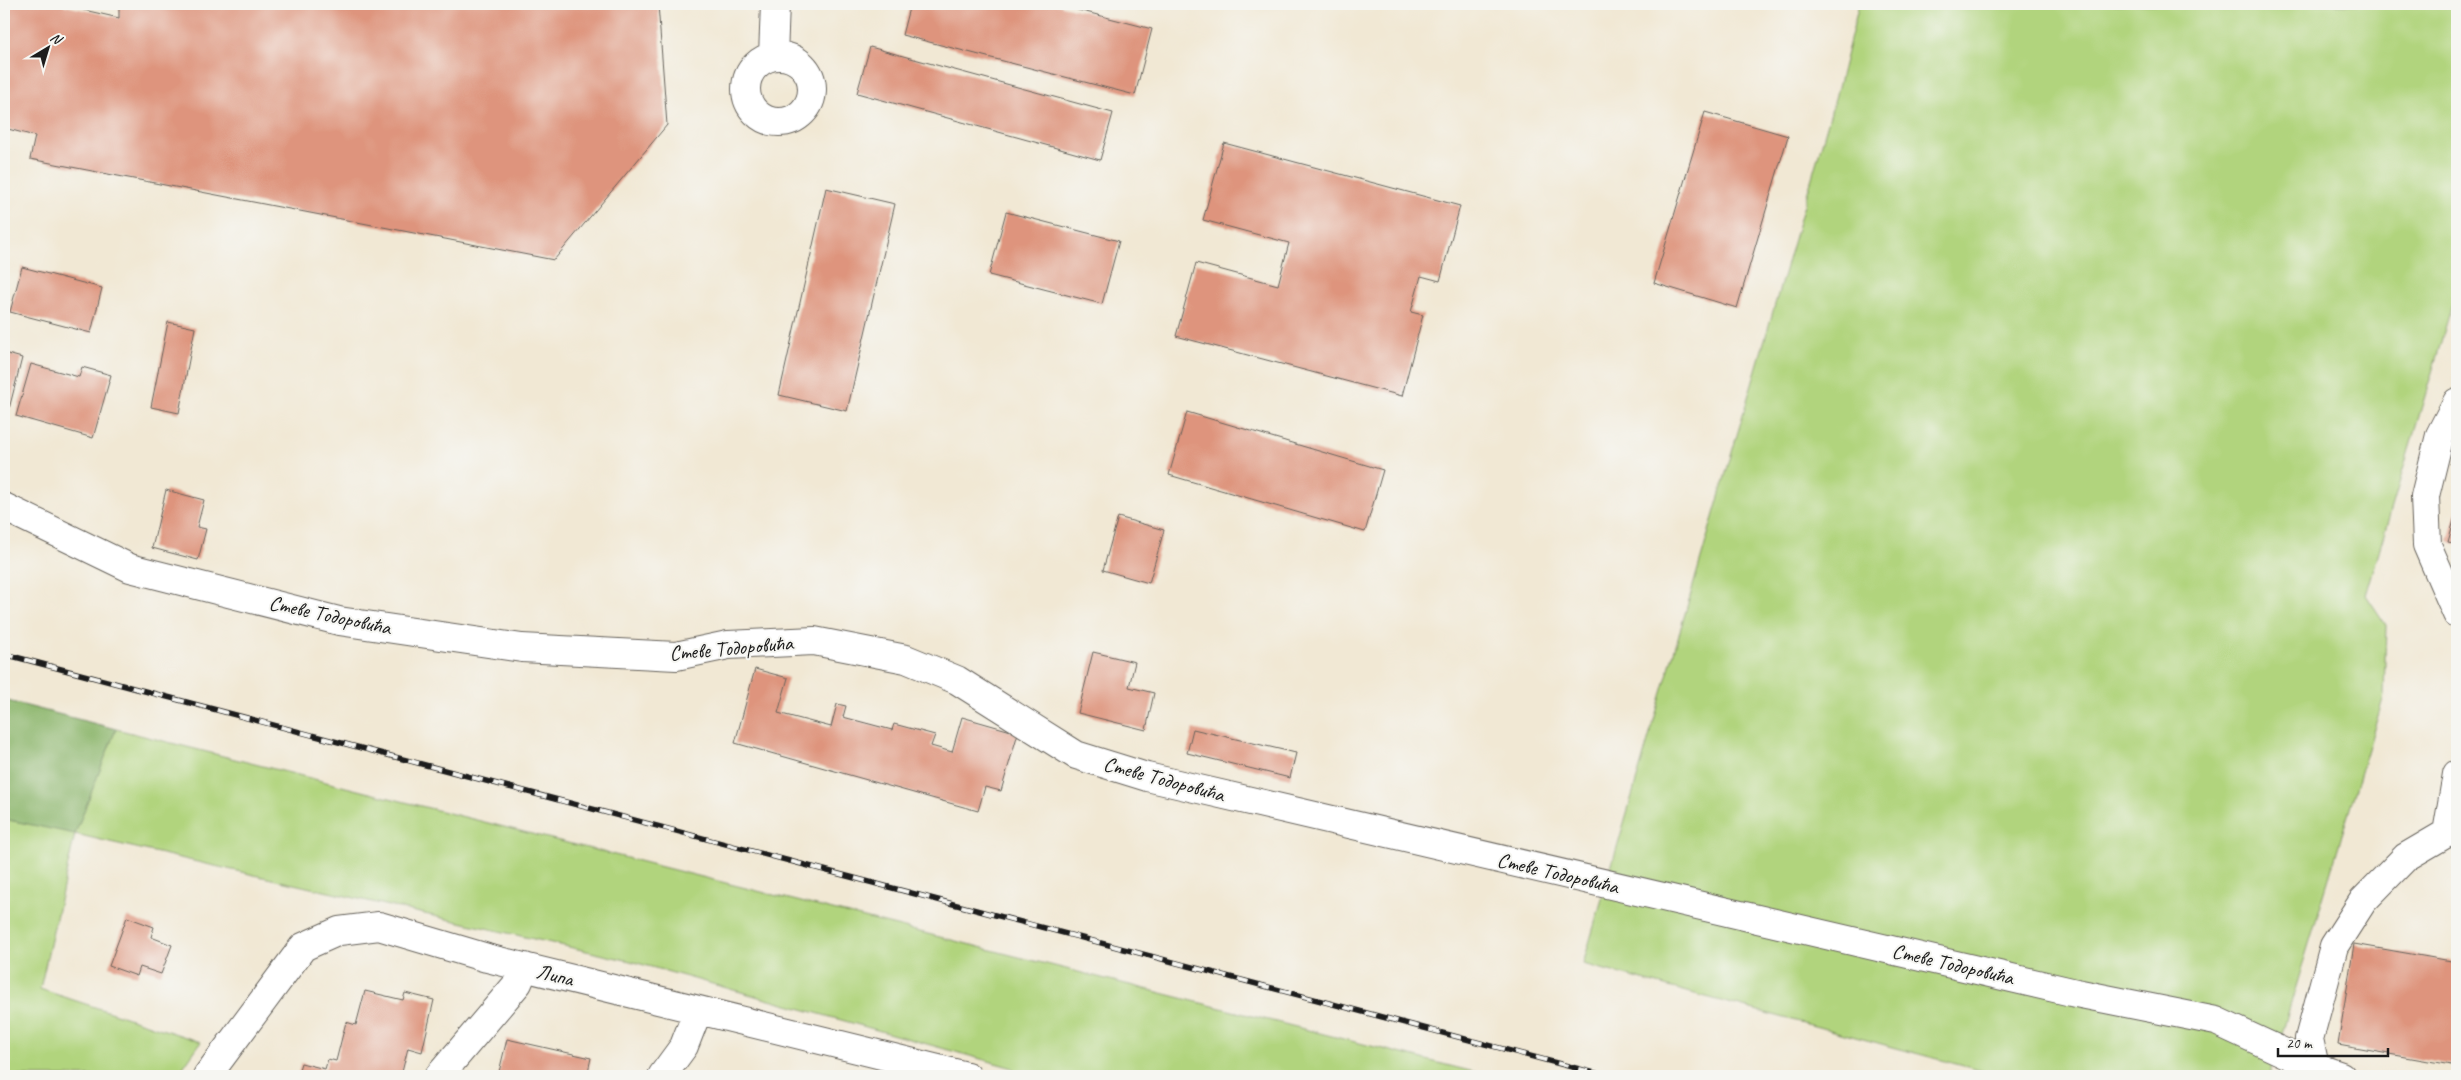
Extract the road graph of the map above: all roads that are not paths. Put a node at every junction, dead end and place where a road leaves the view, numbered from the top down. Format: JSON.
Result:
{"nodes":[{"id":1,"x":775,"y":4,"type":"edge"},
{"id":2,"x":773,"y":56,"type":"dead end"},
{"id":3,"x":2457,"y":402,"type":"edge"},
{"id":4,"x":4,"y":507,"type":"edge"},
{"id":5,"x":2457,"y":614,"type":"edge"},
{"id":6,"x":2457,"y":774,"type":"edge"},
{"id":7,"x":525,"y":967,"type":"junction"},
{"id":8,"x":698,"y":1010,"type":"junction"},
{"id":9,"x":2315,"y":1067,"type":"junction"},
{"id":10,"x":207,"y":1076,"type":"edge"},
{"id":11,"x":440,"y":1076,"type":"edge"},
{"id":12,"x":662,"y":1076,"type":"edge"},
{"id":13,"x":967,"y":1076,"type":"edge"},
{"id":14,"x":2340,"y":1076,"type":"edge"}],
"edges":[{"from":1,"to":2,"type":"street"},
{"from":3,"to":5,"type":"street"},
{"from":4,"to":9,"type":"street","name":"Стеве Тодоровића"},
{"from":6,"to":9,"type":"street"},
{"from":7,"to":8,"type":"street","name":"Липа"},
{"from":7,"to":10,"type":"street","name":"Липа"},
{"from":7,"to":11,"type":"street"},
{"from":8,"to":12,"type":"street"},
{"from":8,"to":13,"type":"street","name":"Липа"},
{"from":9,"to":14,"type":"street","name":"Стеве Тодоровића"}]}
